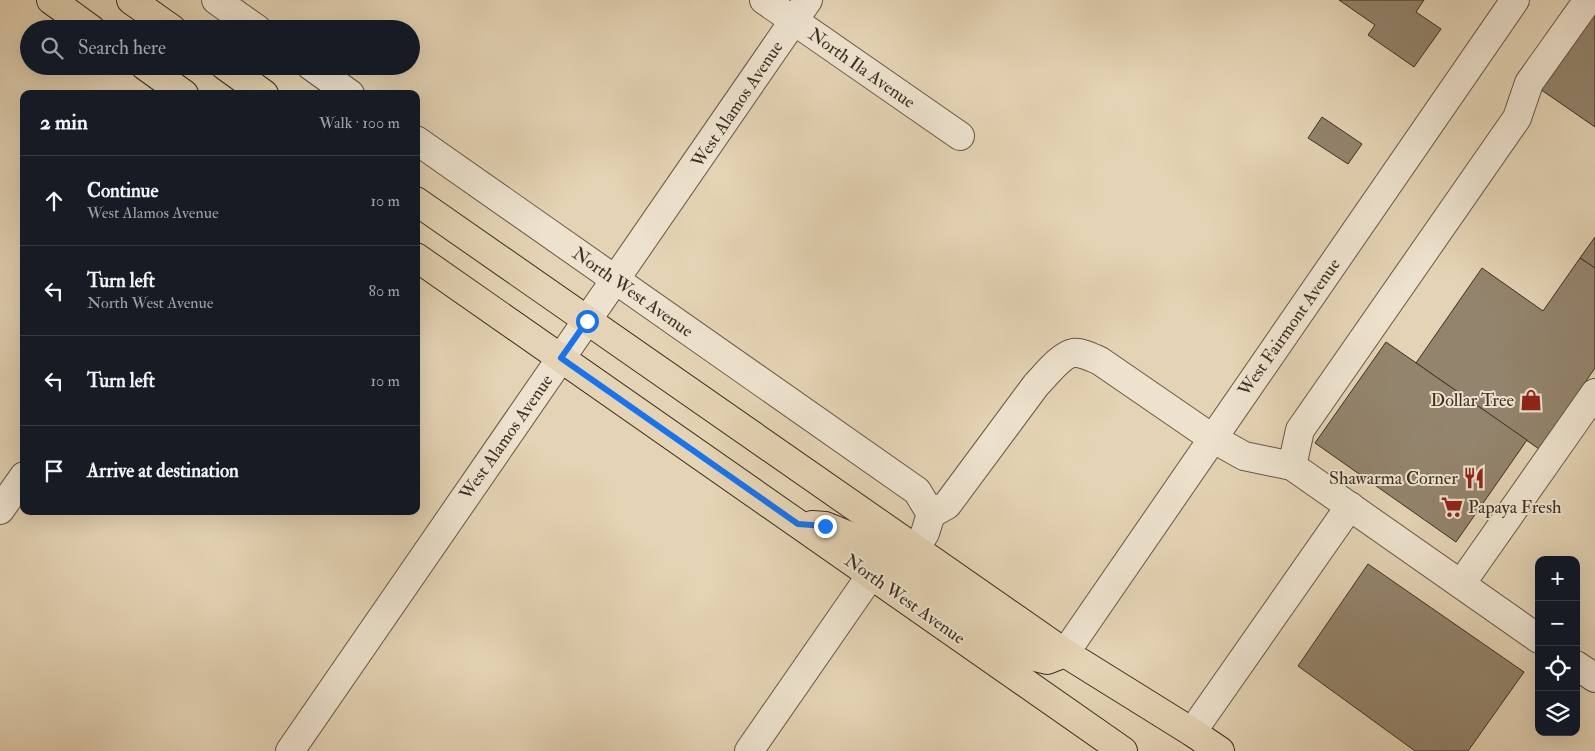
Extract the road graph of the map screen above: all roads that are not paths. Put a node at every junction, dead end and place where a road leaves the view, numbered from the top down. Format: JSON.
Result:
{"nodes":[{"id":1,"x":51,"y":0,"type":"edge"},
{"id":2,"x":131,"y":0,"type":"edge"},
{"id":3,"x":216,"y":0,"type":"edge"},
{"id":4,"x":764,"y":0,"type":"edge"},
{"id":5,"x":1514,"y":0,"type":"edge"},
{"id":6,"x":1588,"y":0,"type":"edge"},
{"id":7,"x":801,"y":10,"type":"edge"},
{"id":8,"x":79,"y":20,"type":"edge"},
{"id":9,"x":159,"y":20,"type":"edge"},
{"id":10,"x":244,"y":20,"type":"edge"},
{"id":11,"x":158,"y":75,"type":"edge"},
{"id":12,"x":238,"y":75,"type":"edge"},
{"id":13,"x":324,"y":75,"type":"edge"},
{"id":14,"x":178,"y":90,"type":"edge"},
{"id":15,"x":258,"y":90,"type":"edge"},
{"id":16,"x":344,"y":90,"type":"edge"},
{"id":17,"x":960,"y":136,"type":"dead end"},
{"id":18,"x":420,"y":143,"type":"edge"},
{"id":19,"x":420,"y":204,"type":"edge"},
{"id":20,"x":420,"y":260,"type":"edge"},
{"id":21,"x":616,"y":280,"type":"junction"},
{"id":22,"x":587,"y":321,"type":"junction"},
{"id":23,"x":561,"y":358,"type":"junction"},
{"id":24,"x":1595,"y":393,"type":"edge"},
{"id":25,"x":1212,"y":438,"type":"junction"},
{"id":26,"x":1292,"y":466,"type":"junction"},
{"id":27,"x":20,"y":482,"type":"edge"},
{"id":28,"x":1350,"y":506,"type":"junction"},
{"id":29,"x":0,"y":510,"type":"edge"},
{"id":30,"x":931,"y":514,"type":"junction"},
{"id":31,"x":798,"y":524,"type":"junction"},
{"id":32,"x":915,"y":550,"type":"junction"},
{"id":33,"x":871,"y":576,"type":"junction"},
{"id":34,"x":1461,"y":584,"type":"junction"},
{"id":35,"x":1535,"y":636,"type":"edge"},
{"id":36,"x":1064,"y":653,"type":"junction"},
{"id":37,"x":1580,"y":668,"type":"edge"},
{"id":38,"x":1595,"y":678,"type":"edge"},
{"id":39,"x":1192,"y":732,"type":"junction"},
{"id":40,"x":290,"y":751,"type":"edge"},
{"id":41,"x":749,"y":751,"type":"edge"},
{"id":42,"x":1123,"y":751,"type":"edge"},
{"id":43,"x":1220,"y":751,"type":"edge"}],
"edges":[{"from":1,"to":8,"type":"main road"},
{"from":2,"to":9,"type":"main road"},
{"from":3,"to":10,"type":"street"},
{"from":4,"to":7,"type":"street","name":"North Ila Avenue"},
{"from":5,"to":25,"type":"street","name":"West Fairmont Avenue"},
{"from":6,"to":26,"type":"street"},
{"from":7,"to":17,"type":"street","name":"North Ila Avenue"},
{"from":7,"to":21,"type":"street","name":"West Alamos Avenue"},
{"from":11,"to":14,"type":"main road"},
{"from":12,"to":15,"type":"main road"},
{"from":13,"to":16,"type":"street"},
{"from":18,"to":21,"type":"street","name":"North West Avenue"},
{"from":19,"to":22,"type":"main road"},
{"from":20,"to":23,"type":"main road","name":"North West Avenue"},
{"from":21,"to":22,"type":"street","name":"West Alamos Avenue"},
{"from":21,"to":30,"type":"street","name":"North West Avenue"},
{"from":22,"to":23,"type":"street","name":"West Alamos Avenue"},
{"from":22,"to":32,"type":"main road"},
{"from":23,"to":31,"type":"main road","name":"North West Avenue"},
{"from":23,"to":40,"type":"street","name":"West Alamos Avenue"},
{"from":24,"to":34,"type":"street"},
{"from":25,"to":26,"type":"street"},
{"from":25,"to":30,"type":"street"},
{"from":25,"to":36,"type":"street","name":"West Fairmont Avenue"},
{"from":26,"to":28,"type":"street"},
{"from":27,"to":29,"type":"street"},
{"from":28,"to":34,"type":"street"},
{"from":28,"to":39,"type":"street"},
{"from":30,"to":32,"type":"street"},
{"from":31,"to":33,"type":"main road","name":"North West Avenue"},
{"from":31,"to":36,"type":"main road"},
{"from":32,"to":36,"type":"main road"},
{"from":33,"to":41,"type":"street"},
{"from":33,"to":42,"type":"main road","name":"North West Avenue"},
{"from":34,"to":35,"type":"street"},
{"from":36,"to":39,"type":"main road"},
{"from":37,"to":38,"type":"street"},
{"from":39,"to":43,"type":"main road"}]}
